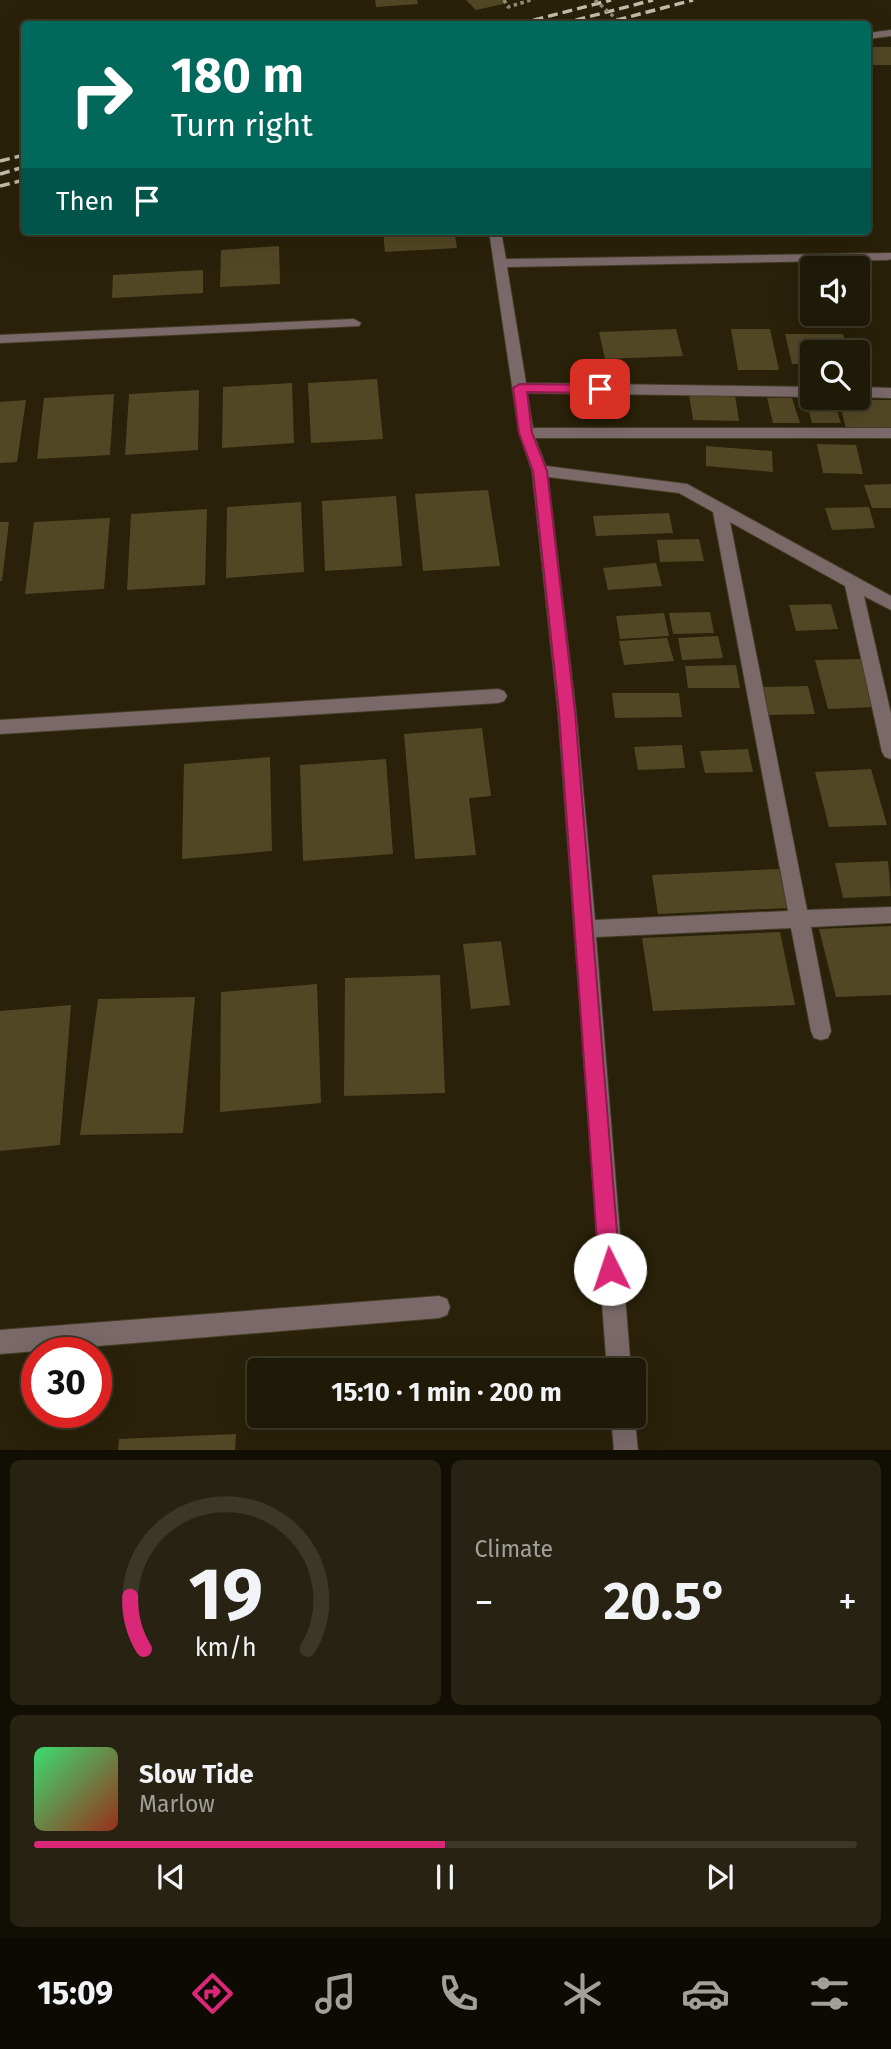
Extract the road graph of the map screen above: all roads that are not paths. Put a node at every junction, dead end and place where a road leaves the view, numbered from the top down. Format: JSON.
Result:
{"nodes":[{"id":1,"x":891,"y":33,"type":"edge"},
{"id":2,"x":871,"y":36,"type":"edge"},
{"id":3,"x":496,"y":235,"type":"edge"},
{"id":4,"x":888,"y":256,"type":"dead end"},
{"id":5,"x":501,"y":263,"type":"junction"},
{"id":6,"x":354,"y":323,"type":"dead end"},
{"id":7,"x":0,"y":339,"type":"edge"},
{"id":8,"x":520,"y":388,"type":"junction"},
{"id":9,"x":800,"y":392,"type":"edge"},
{"id":10,"x":870,"y":392,"type":"edge"},
{"id":11,"x":891,"y":393,"type":"edge"},
{"id":12,"x":526,"y":433,"type":"junction"},
{"id":13,"x":891,"y":433,"type":"edge"},
{"id":14,"x":540,"y":471,"type":"junction"},
{"id":15,"x":720,"y":510,"type":"junction"},
{"id":16,"x":852,"y":580,"type":"junction"},
{"id":17,"x":891,"y":604,"type":"edge"},
{"id":18,"x":498,"y":696,"type":"dead end"},
{"id":19,"x":0,"y":727,"type":"edge"},
{"id":20,"x":888,"y":731,"type":"edge"},
{"id":21,"x":891,"y":752,"type":"edge"},
{"id":22,"x":891,"y":915,"type":"edge"},
{"id":23,"x":799,"y":919,"type":"junction"},
{"id":24,"x":586,"y":929,"type":"junction"},
{"id":25,"x":821,"y":1031,"type":"dead end"},
{"id":26,"x":439,"y":1307,"type":"dead end"},
{"id":27,"x":0,"y":1342,"type":"edge"},
{"id":28,"x":618,"y":1358,"type":"edge"},
{"id":29,"x":624,"y":1428,"type":"edge"},
{"id":30,"x":626,"y":1450,"type":"edge"}],
"edges":[{"from":1,"to":2,"type":"street"},
{"from":3,"to":5,"type":"street"},
{"from":4,"to":5,"type":"street"},
{"from":5,"to":8,"type":"street"},
{"from":6,"to":7,"type":"street"},
{"from":8,"to":9,"type":"street"},
{"from":8,"to":12,"type":"street"},
{"from":10,"to":11,"type":"street"},
{"from":12,"to":13,"type":"street"},
{"from":12,"to":14,"type":"street"},
{"from":14,"to":15,"type":"street"},
{"from":14,"to":24,"type":"street"},
{"from":15,"to":16,"type":"street"},
{"from":15,"to":23,"type":"street"},
{"from":16,"to":17,"type":"street"},
{"from":16,"to":20,"type":"street"},
{"from":18,"to":19,"type":"street"},
{"from":20,"to":21,"type":"street"},
{"from":22,"to":23,"type":"street"},
{"from":23,"to":24,"type":"street"},
{"from":23,"to":25,"type":"street"},
{"from":24,"to":28,"type":"street"},
{"from":26,"to":27,"type":"street"},
{"from":29,"to":30,"type":"street"}]}
